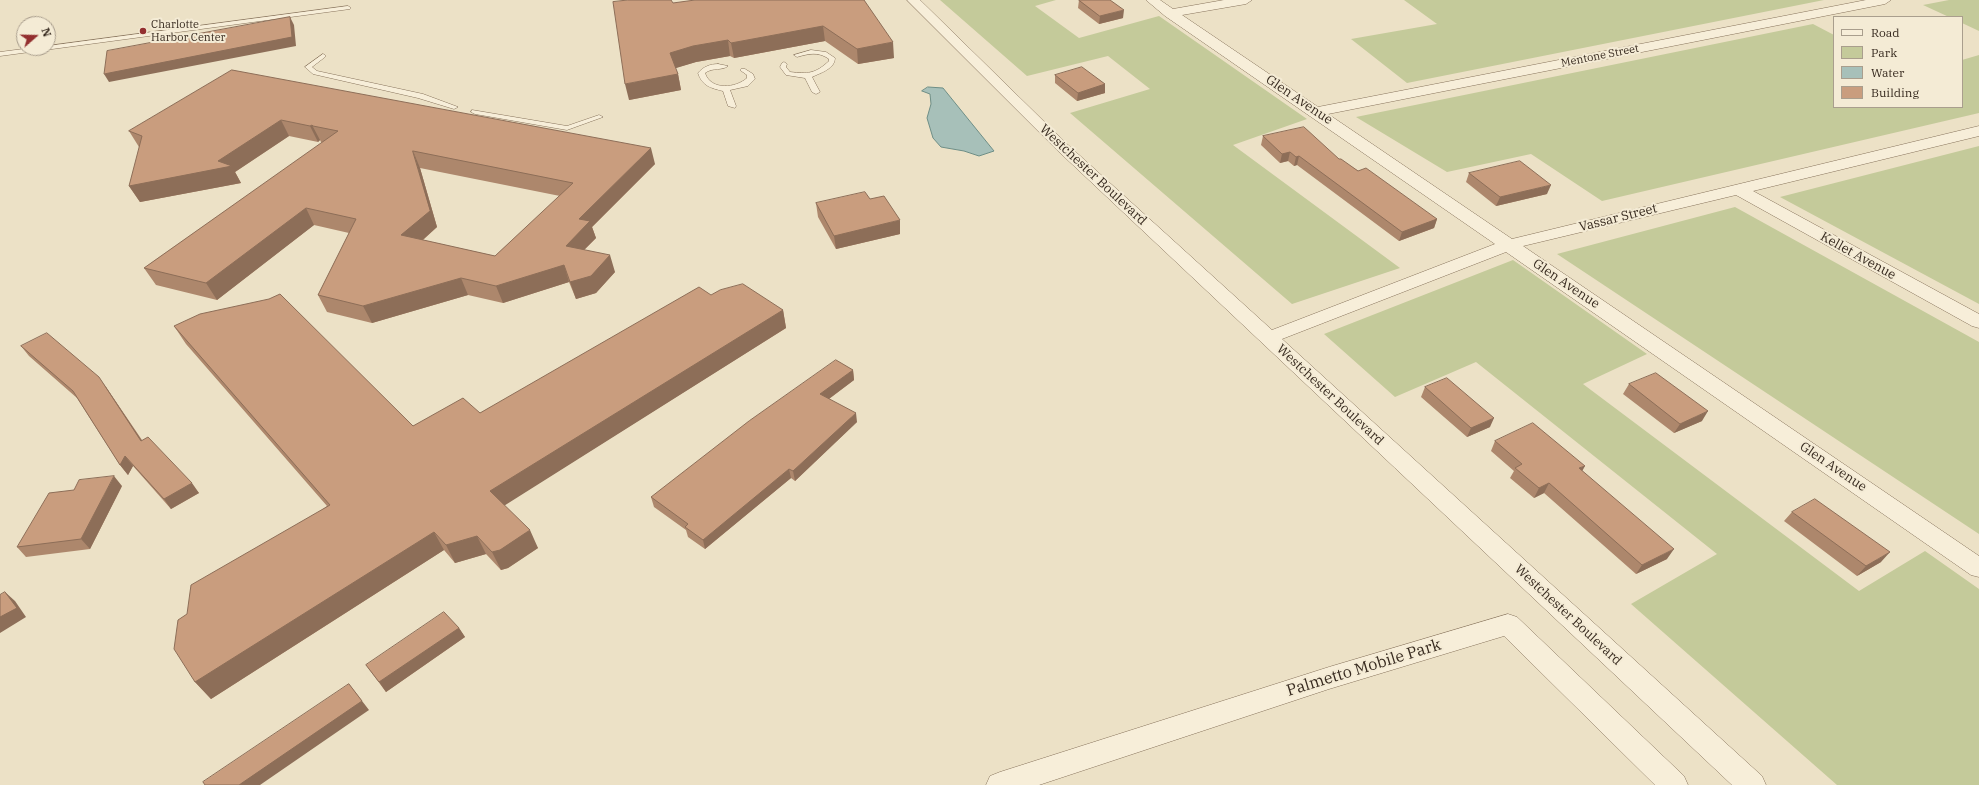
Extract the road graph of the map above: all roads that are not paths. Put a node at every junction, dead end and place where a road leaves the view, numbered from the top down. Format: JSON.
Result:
{"nodes":[{"id":1,"x":913,"y":0,"type":"edge"},
{"id":2,"x":1152,"y":0,"type":"edge"},
{"id":3,"x":1246,"y":0,"type":"edge"},
{"id":4,"x":1884,"y":0,"type":"edge"},
{"id":5,"x":348,"y":8,"type":"dead end"},
{"id":6,"x":1170,"y":12,"type":"junction"},
{"id":7,"x":56,"y":47,"type":"edge"},
{"id":8,"x":16,"y":52,"type":"edge"},
{"id":9,"x":0,"y":54,"type":"edge"},
{"id":10,"x":797,"y":55,"type":"dead end"},
{"id":11,"x":323,"y":56,"type":"dead end"},
{"id":12,"x":784,"y":64,"type":"dead end"},
{"id":13,"x":725,"y":66,"type":"dead end"},
{"id":14,"x":743,"y":70,"type":"dead end"},
{"id":15,"x":808,"y":76,"type":"junction"},
{"id":16,"x":726,"y":89,"type":"junction"},
{"id":17,"x":816,"y":92,"type":"dead end"},
{"id":18,"x":732,"y":106,"type":"dead end"},
{"id":19,"x":454,"y":107,"type":"dead end"},
{"id":20,"x":475,"y":112,"type":"dead end"},
{"id":21,"x":1315,"y":112,"type":"junction"},
{"id":22,"x":599,"y":117,"type":"dead end"},
{"id":23,"x":1979,"y":131,"type":"edge"},
{"id":24,"x":1738,"y":189,"type":"junction"},
{"id":25,"x":1508,"y":244,"type":"junction"},
{"id":26,"x":1979,"y":322,"type":"edge"},
{"id":27,"x":1268,"y":338,"type":"junction"},
{"id":28,"x":1979,"y":568,"type":"edge"},
{"id":29,"x":1000,"y":785,"type":"edge"},
{"id":30,"x":1674,"y":785,"type":"edge"},
{"id":31,"x":1752,"y":785,"type":"edge"}],
"edges":[{"from":1,"to":27,"type":"street","name":"Westchester Boulevard"},
{"from":2,"to":6,"type":"street","name":"Glen Avenue"},
{"from":3,"to":6,"type":"street"},
{"from":4,"to":21,"type":"street","name":"Mentone Street"},
{"from":5,"to":7,"type":"lane"},
{"from":6,"to":21,"type":"street","name":"Glen Avenue"},
{"from":8,"to":9,"type":"lane"},
{"from":10,"to":15,"type":"lane"},
{"from":11,"to":19,"type":"lane"},
{"from":12,"to":15,"type":"lane"},
{"from":13,"to":16,"type":"lane"},
{"from":14,"to":16,"type":"lane"},
{"from":15,"to":17,"type":"lane"},
{"from":16,"to":18,"type":"lane"},
{"from":20,"to":22,"type":"lane"},
{"from":21,"to":25,"type":"street","name":"Glen Avenue"},
{"from":23,"to":24,"type":"street","name":"Vassar Street"},
{"from":24,"to":25,"type":"street","name":"Vassar Street"},
{"from":24,"to":26,"type":"street","name":"Kellet Avenue"},
{"from":25,"to":27,"type":"street","name":"Vassar Street"},
{"from":25,"to":28,"type":"street","name":"Glen Avenue"},
{"from":27,"to":31,"type":"street","name":"Westchester Boulevard"},
{"from":29,"to":30,"type":"street","name":"Palmetto Mobile Park"}]}
